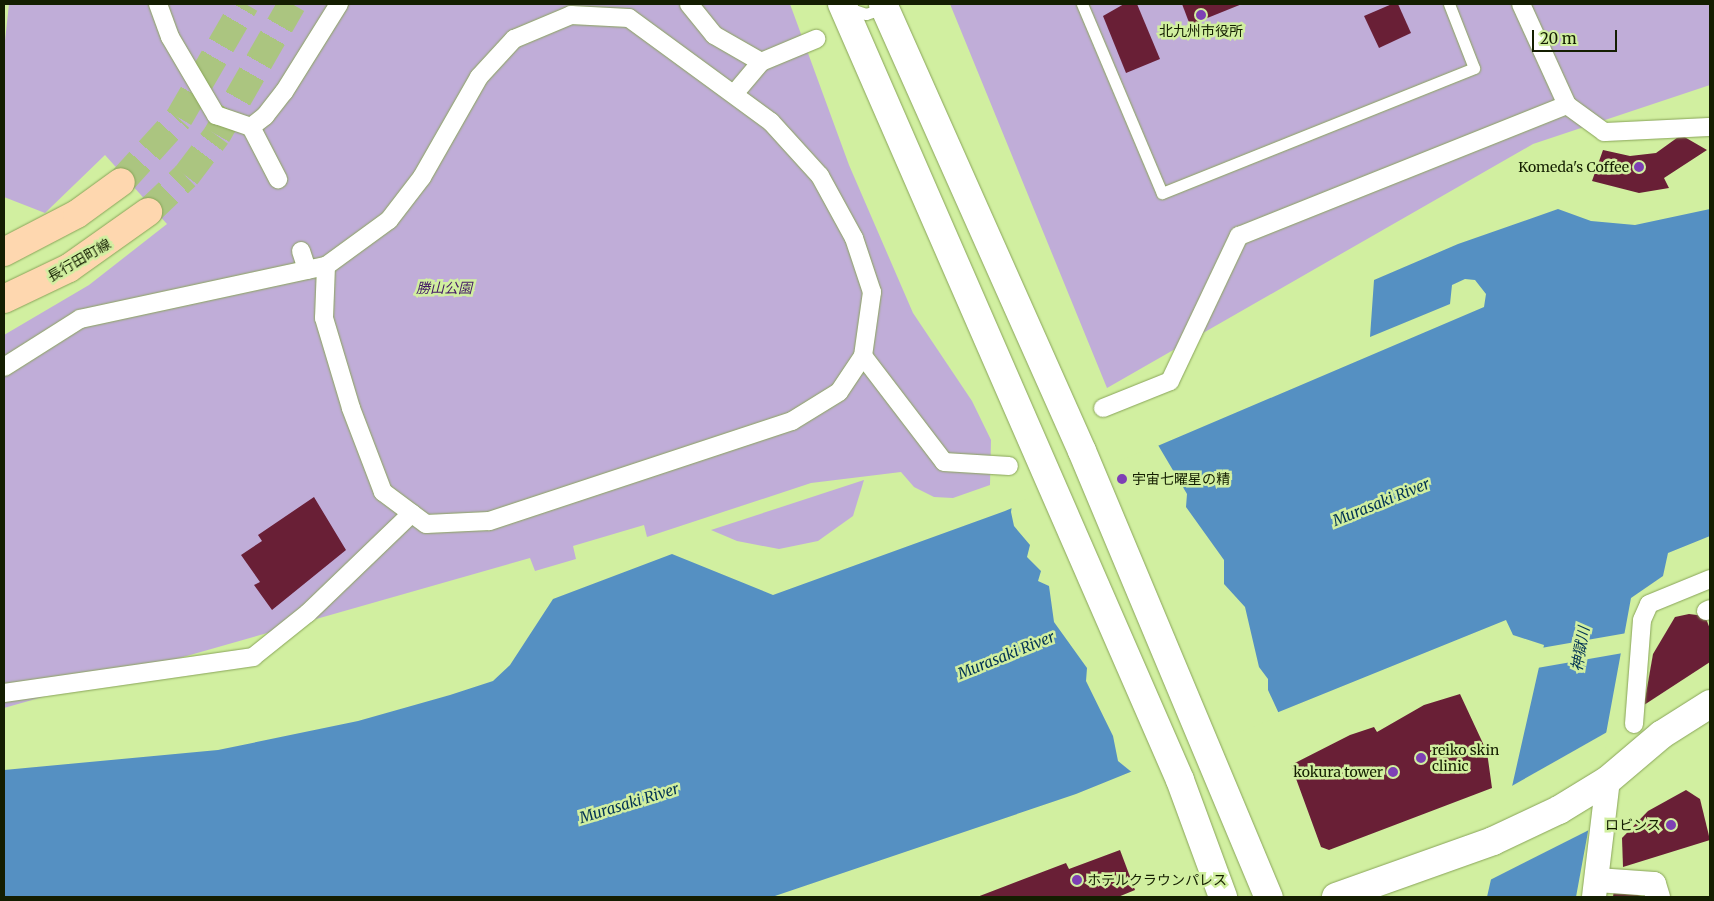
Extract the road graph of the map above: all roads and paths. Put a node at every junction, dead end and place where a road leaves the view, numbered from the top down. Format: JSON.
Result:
{"nodes":[{"id":1,"x":158,"y":4,"type":"edge"},
{"id":2,"x":339,"y":4,"type":"edge"},
{"id":3,"x":689,"y":4,"type":"edge"},
{"id":4,"x":843,"y":4,"type":"edge"},
{"id":5,"x":1082,"y":4,"type":"edge"},
{"id":6,"x":1448,"y":4,"type":"edge"},
{"id":7,"x":1521,"y":4,"type":"edge"},
{"id":8,"x":887,"y":5,"type":"edge"},
{"id":9,"x":816,"y":39,"type":"dead end"},
{"id":10,"x":760,"y":62,"type":"junction"},
{"id":11,"x":734,"y":94,"type":"junction"},
{"id":12,"x":1567,"y":105,"type":"junction"},
{"id":13,"x":251,"y":126,"type":"junction"},
{"id":14,"x":1710,"y":127,"type":"edge"},
{"id":15,"x":278,"y":180,"type":"dead end"},
{"id":16,"x":121,"y":182,"type":"tunnel mouth"},
{"id":17,"x":148,"y":212,"type":"tunnel mouth"},
{"id":18,"x":300,"y":251,"type":"dead end"},
{"id":19,"x":4,"y":252,"type":"edge"},
{"id":20,"x":326,"y":266,"type":"junction"},
{"id":21,"x":307,"y":270,"type":"junction"},
{"id":22,"x":4,"y":298,"type":"edge"},
{"id":23,"x":863,"y":356,"type":"junction"},
{"id":24,"x":4,"y":367,"type":"edge"},
{"id":25,"x":1103,"y":408,"type":"dead end"},
{"id":26,"x":1009,"y":466,"type":"dead end"},
{"id":27,"x":412,"y":513,"type":"junction"},
{"id":28,"x":1710,"y":579,"type":"edge"},
{"id":29,"x":4,"y":693,"type":"edge"},
{"id":30,"x":1710,"y":704,"type":"edge"},
{"id":31,"x":1634,"y":724,"type":"dead end"},
{"id":32,"x":1608,"y":780,"type":"junction"},
{"id":33,"x":1596,"y":888,"type":"edge"},
{"id":34,"x":1223,"y":897,"type":"edge"},
{"id":35,"x":1269,"y":897,"type":"edge"},
{"id":36,"x":1336,"y":897,"type":"edge"},
{"id":37,"x":1658,"y":897,"type":"edge"}],
"edges":[{"from":1,"to":13,"type":"street"},
{"from":2,"to":13,"type":"street"},
{"from":3,"to":10,"type":"street"},
{"from":4,"to":8,"type":"lane"},
{"from":4,"to":34,"type":"street"},
{"from":5,"to":6,"type":"lane"},
{"from":7,"to":12,"type":"street"},
{"from":8,"to":35,"type":"street"},
{"from":9,"to":10,"type":"street"},
{"from":10,"to":11,"type":"street"},
{"from":11,"to":20,"type":"street"},
{"from":11,"to":23,"type":"street"},
{"from":12,"to":14,"type":"street"},
{"from":12,"to":25,"type":"street"},
{"from":13,"to":15,"type":"street"},
{"from":16,"to":19,"type":"main road"},
{"from":17,"to":22,"type":"main road","name":"長行田町線"},
{"from":18,"to":21,"type":"street"},
{"from":20,"to":21,"type":"street"},
{"from":20,"to":27,"type":"street"},
{"from":21,"to":24,"type":"street"},
{"from":23,"to":26,"type":"street"},
{"from":23,"to":27,"type":"street"},
{"from":27,"to":29,"type":"street"},
{"from":28,"to":31,"type":"street"},
{"from":30,"to":32,"type":"street"},
{"from":32,"to":33,"type":"street"},
{"from":32,"to":36,"type":"street"},
{"from":33,"to":37,"type":"street"}]}
